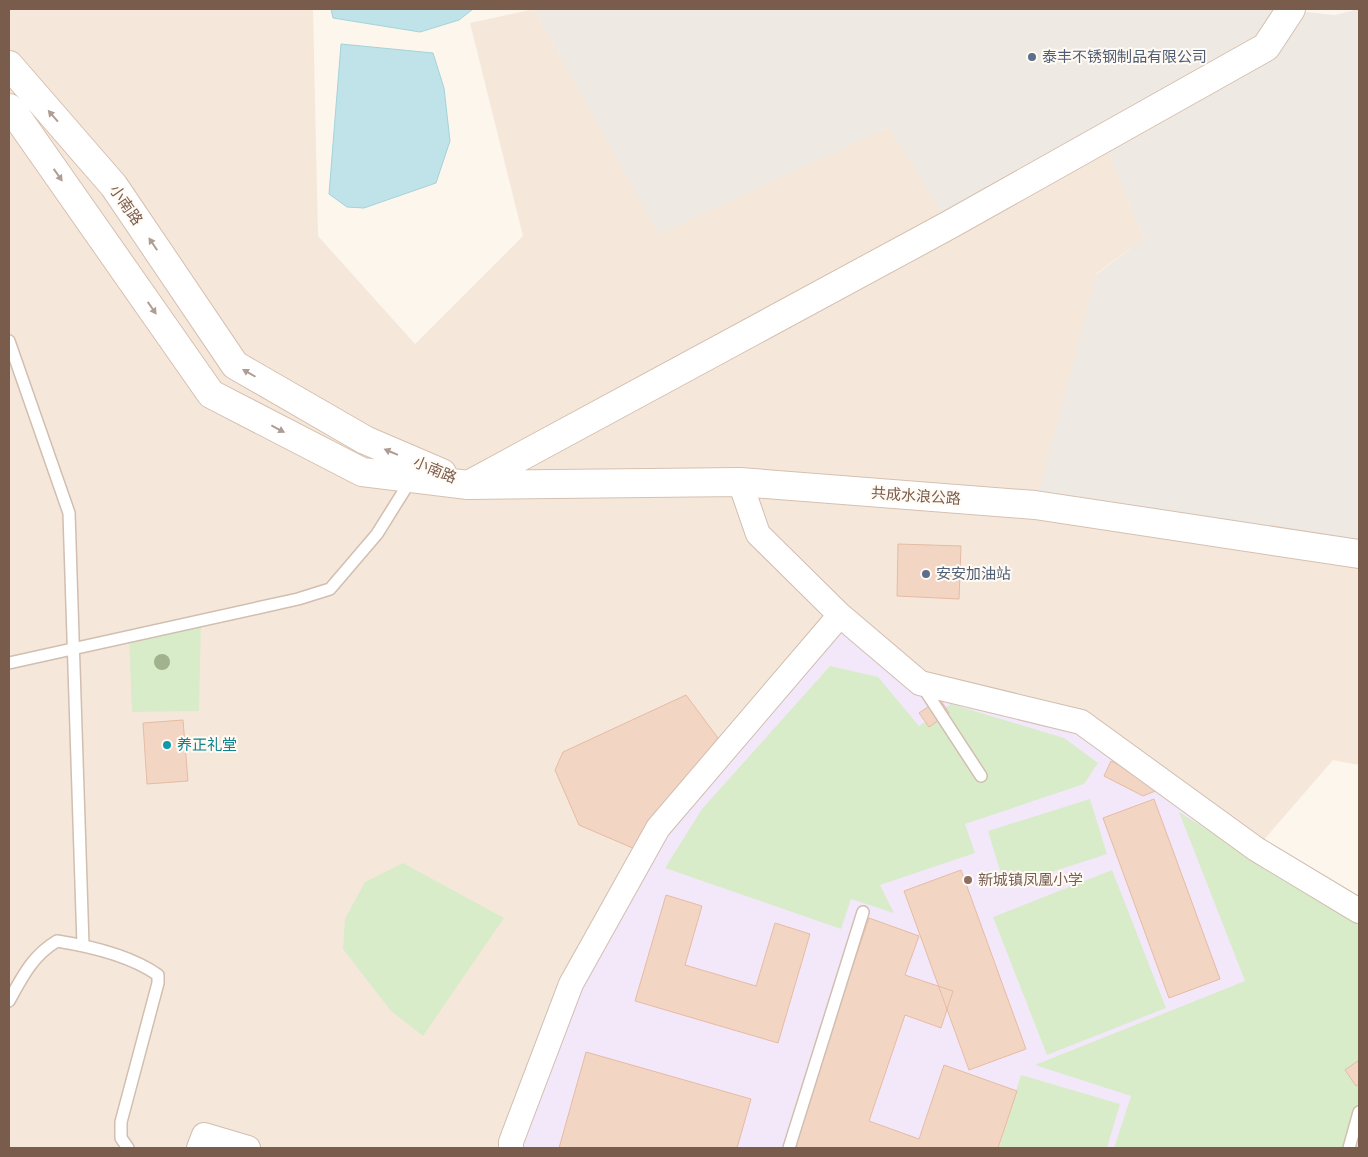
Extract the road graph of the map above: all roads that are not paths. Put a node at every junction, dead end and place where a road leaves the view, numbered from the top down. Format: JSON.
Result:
{"nodes":[{"id":1,"x":1291,"y":9,"type":"edge"},
{"id":2,"x":9,"y":65,"type":"edge"},
{"id":3,"x":9,"y":108,"type":"edge"},
{"id":4,"x":9,"y":341,"type":"edge"},
{"id":5,"x":416,"y":471,"type":"junction"},
{"id":6,"x":740,"y":482,"type":"junction"},
{"id":7,"x":468,"y":485,"type":"junction"},
{"id":8,"x":1359,"y":554,"type":"edge"},
{"id":9,"x":840,"y":615,"type":"junction"},
{"id":10,"x":74,"y":648,"type":"junction"},
{"id":11,"x":9,"y":663,"type":"edge"},
{"id":12,"x":920,"y":683,"type":"junction"},
{"id":13,"x":981,"y":776,"type":"dead end"},
{"id":14,"x":1359,"y":911,"type":"edge"},
{"id":15,"x":863,"y":912,"type":"dead end"},
{"id":16,"x":83,"y":945,"type":"junction"},
{"id":17,"x":9,"y":1001,"type":"edge"},
{"id":18,"x":1359,"y":1112,"type":"edge"},
{"id":19,"x":202,"y":1141,"type":"edge"},
{"id":20,"x":128,"y":1148,"type":"edge"},
{"id":21,"x":248,"y":1148,"type":"edge"},
{"id":22,"x":510,"y":1148,"type":"edge"},
{"id":23,"x":789,"y":1148,"type":"edge"},
{"id":24,"x":1349,"y":1148,"type":"edge"}],
"edges":[{"from":1,"to":7,"type":"main road"},
{"from":5,"to":2,"type":"main road","name":"小南路","one_way":true},
{"from":3,"to":5,"type":"main road","name":"小南路","one_way":true},
{"from":4,"to":10,"type":"lane"},
{"from":5,"to":7,"type":"main road","name":"小南路"},
{"from":5,"to":10,"type":"lane"},
{"from":6,"to":7,"type":"main road","name":"共成水浪公路"},
{"from":6,"to":8,"type":"main road","name":"共成水浪公路"},
{"from":6,"to":9,"type":"street"},
{"from":9,"to":12,"type":"street"},
{"from":9,"to":22,"type":"street"},
{"from":10,"to":11,"type":"lane"},
{"from":10,"to":16,"type":"lane"},
{"from":12,"to":13,"type":"lane"},
{"from":12,"to":14,"type":"street"},
{"from":15,"to":23,"type":"lane"},
{"from":16,"to":17,"type":"lane"},
{"from":16,"to":20,"type":"lane"},
{"from":18,"to":24,"type":"lane"},
{"from":19,"to":21,"type":"street"}]}
